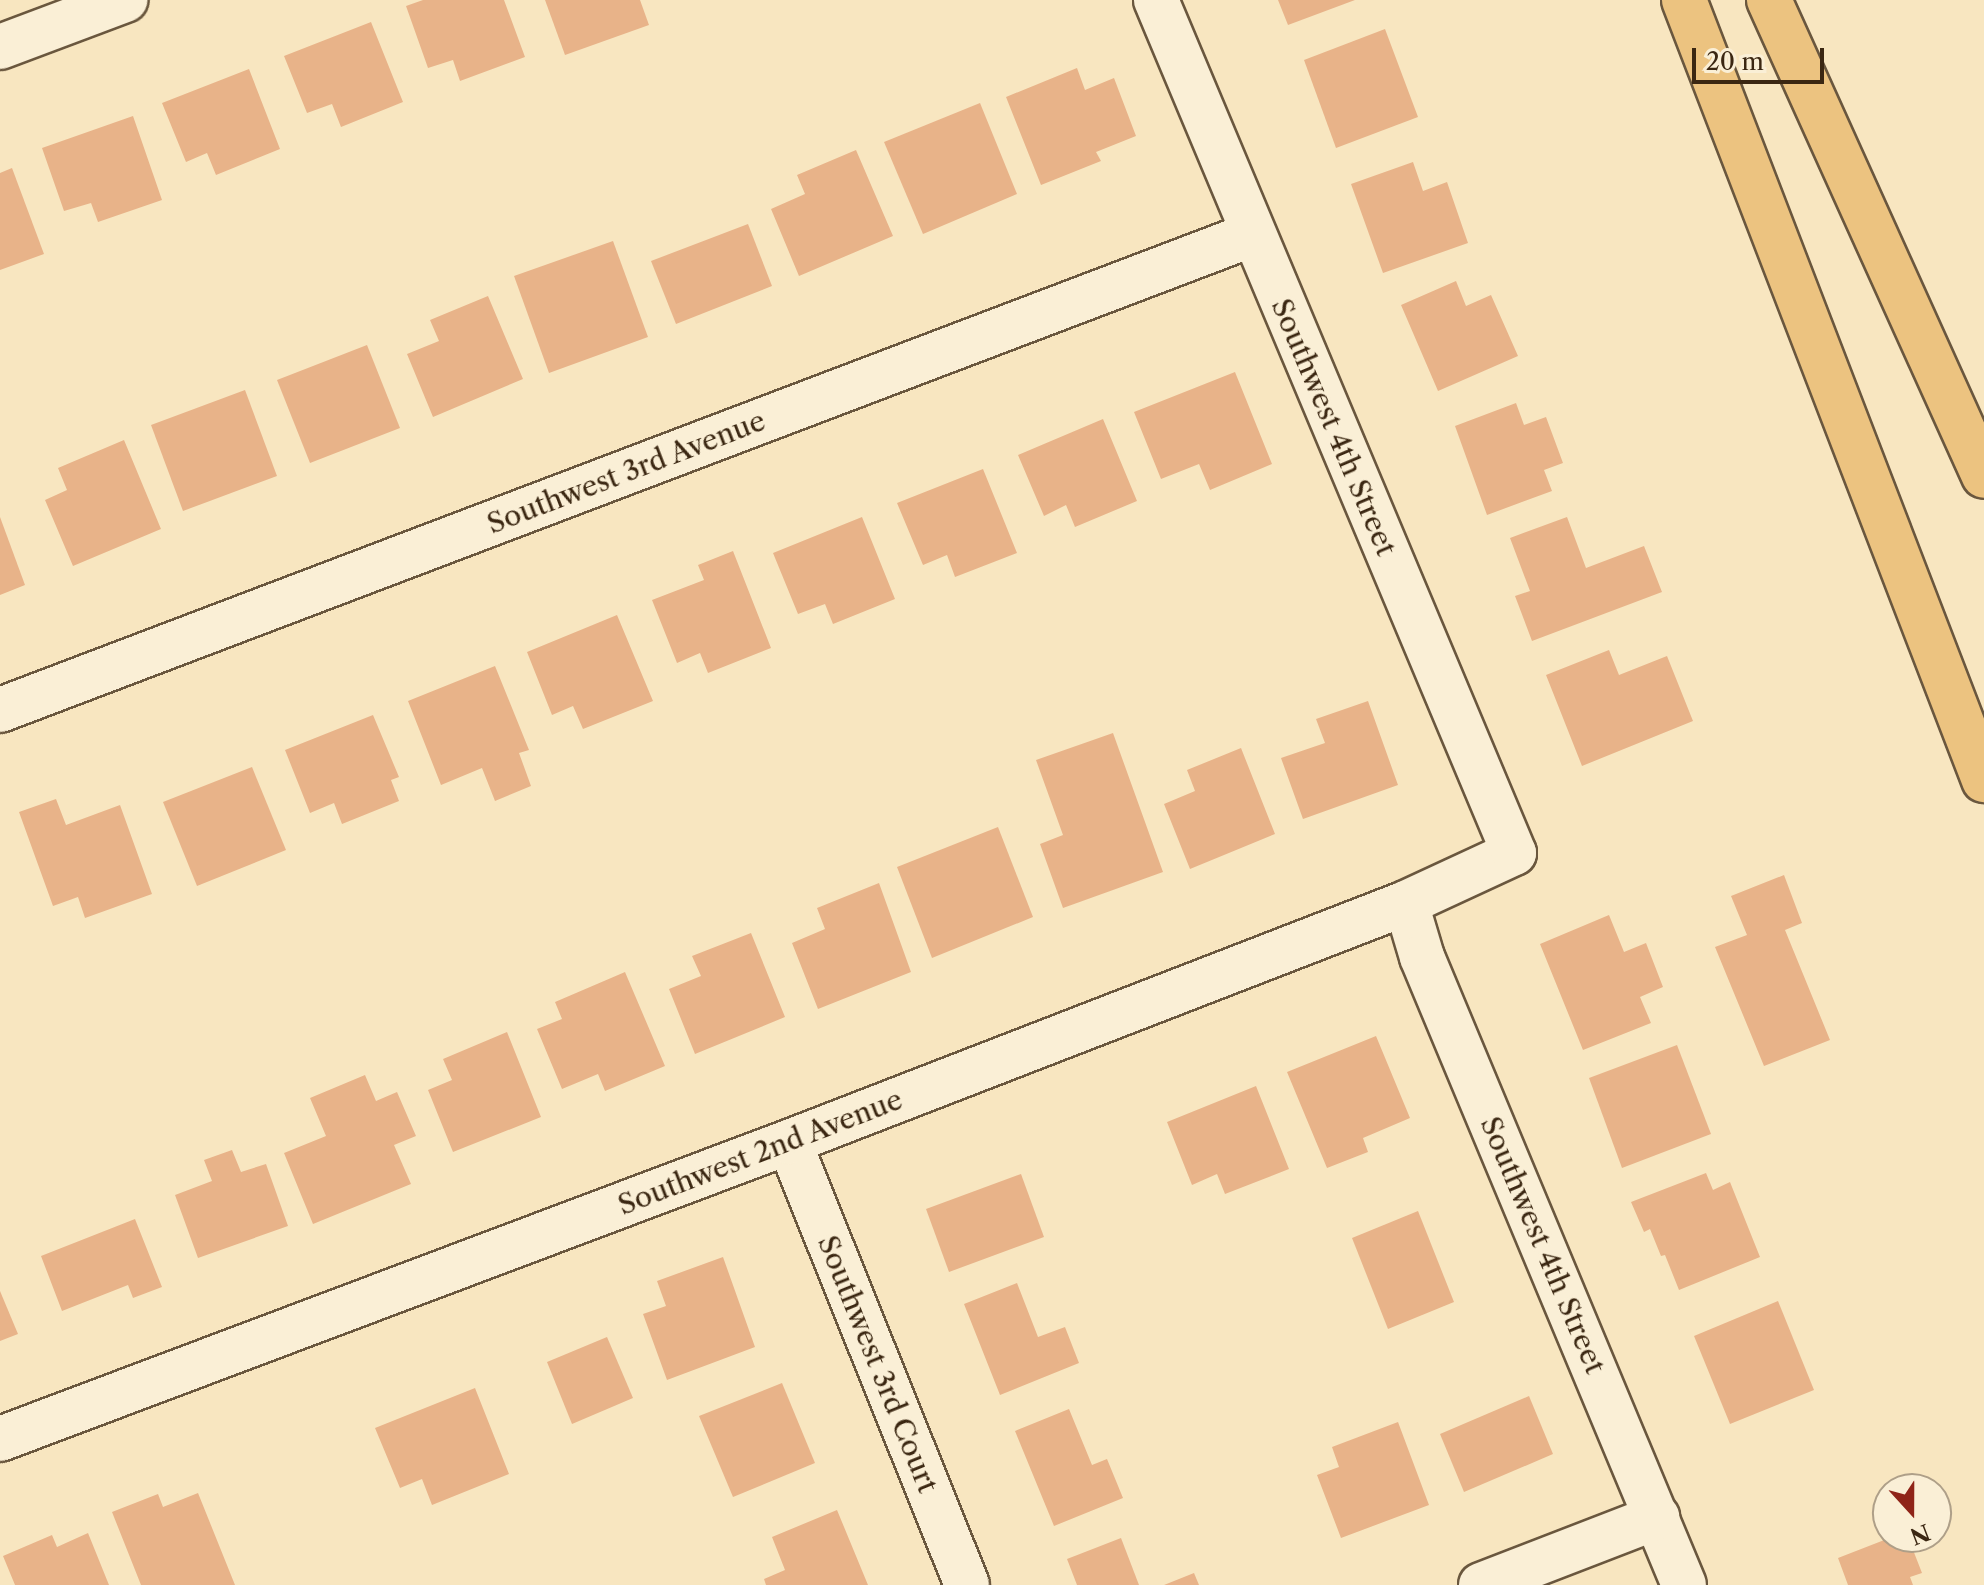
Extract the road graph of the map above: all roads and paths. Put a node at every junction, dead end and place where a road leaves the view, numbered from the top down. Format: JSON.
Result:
{"nodes":[{"id":1,"x":125,"y":0,"type":"edge"},
{"id":2,"x":1156,"y":0,"type":"edge"},
{"id":3,"x":1684,"y":0,"type":"edge"},
{"id":4,"x":1769,"y":0,"type":"edge"},
{"id":5,"x":0,"y":47,"type":"edge"},
{"id":6,"x":1253,"y":234,"type":"junction"},
{"id":7,"x":1984,"y":476,"type":"edge"},
{"id":8,"x":0,"y":710,"type":"edge"},
{"id":9,"x":1984,"y":780,"type":"edge"},
{"id":10,"x":1514,"y":853,"type":"joint"},
{"id":11,"x":1406,"y":903,"type":"junction"},
{"id":12,"x":789,"y":1142,"type":"junction"},
{"id":13,"x":0,"y":1439,"type":"edge"},
{"id":14,"x":1657,"y":1517,"type":"junction"},
{"id":15,"x":967,"y":1585,"type":"edge"},
{"id":16,"x":1481,"y":1585,"type":"edge"},
{"id":17,"x":1684,"y":1585,"type":"edge"}],
"edges":[{"from":1,"to":5,"type":"street"},
{"from":2,"to":6,"type":"street","name":"Southwest 4th Street"},
{"from":3,"to":9,"type":"highway"},
{"from":4,"to":7,"type":"highway"},
{"from":6,"to":8,"type":"street","name":"Southwest 3rd Avenue"},
{"from":6,"to":10,"type":"street","name":"Southwest 4th Street"},
{"from":10,"to":11,"type":"street","name":"Southwest 2nd Avenue"},
{"from":11,"to":12,"type":"street","name":"Southwest 2nd Avenue"},
{"from":11,"to":14,"type":"street","name":"Southwest 4th Street"},
{"from":12,"to":13,"type":"street","name":"Southwest 2nd Avenue"},
{"from":12,"to":15,"type":"street","name":"Southwest 3rd Court"},
{"from":14,"to":16,"type":"street"},
{"from":14,"to":17,"type":"street","name":"Southwest 4th Street"}]}
